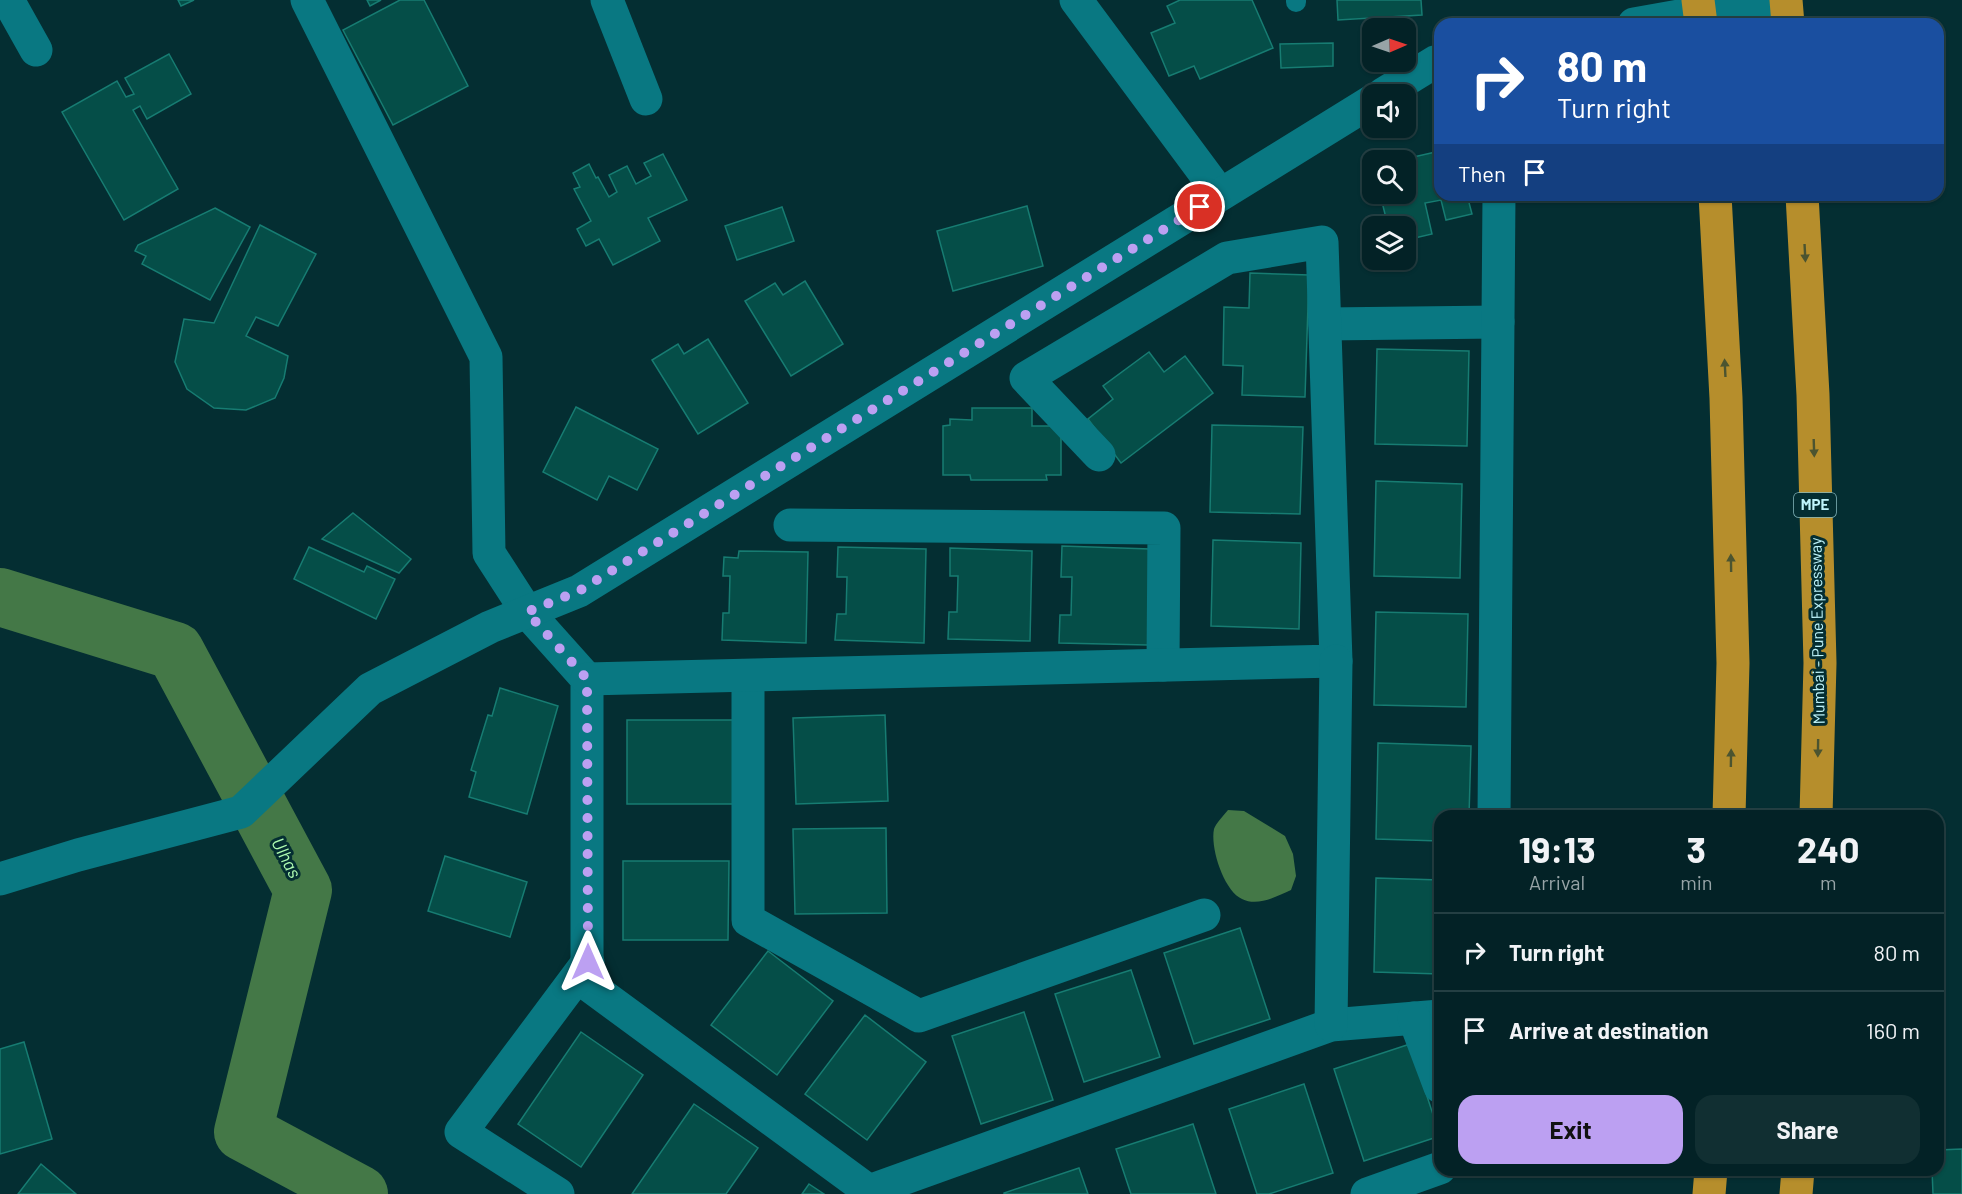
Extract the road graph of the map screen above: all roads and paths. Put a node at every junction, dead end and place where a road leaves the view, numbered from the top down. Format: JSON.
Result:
{"nodes":[{"id":1,"x":8,"y":0,"type":"edge"},
{"id":2,"x":308,"y":0,"type":"edge"},
{"id":3,"x":607,"y":0,"type":"edge"},
{"id":4,"x":1076,"y":0,"type":"edge"},
{"id":5,"x":1698,"y":0,"type":"edge"},
{"id":6,"x":1769,"y":0,"type":"edge"},
{"id":7,"x":1786,"y":0,"type":"edge"},
{"id":8,"x":1666,"y":18,"type":"edge"},
{"id":9,"x":1700,"y":18,"type":"edge"},
{"id":10,"x":1788,"y":18,"type":"edge"},
{"id":11,"x":36,"y":50,"type":"dead end"},
{"id":12,"x":1434,"y":63,"type":"edge"},
{"id":13,"x":1399,"y":84,"type":"edge"},
{"id":14,"x":646,"y":99,"type":"dead end"},
{"id":15,"x":1362,"y":107,"type":"edge"},
{"id":16,"x":1220,"y":194,"type":"junction"},
{"id":17,"x":1499,"y":201,"type":"edge"},
{"id":18,"x":1715,"y":201,"type":"edge"},
{"id":19,"x":1802,"y":201,"type":"edge"},
{"id":20,"x":1498,"y":322,"type":"junction"},
{"id":21,"x":1325,"y":324,"type":"junction"},
{"id":22,"x":1099,"y":455,"type":"dead end"},
{"id":23,"x":790,"y":525,"type":"dead end"},
{"id":24,"x":527,"y":612,"type":"junction"},
{"id":25,"x":1336,"y":661,"type":"junction"},
{"id":26,"x":1163,"y":665,"type":"junction"},
{"id":27,"x":748,"y":676,"type":"junction"},
{"id":28,"x":587,"y":679,"type":"junction"},
{"id":29,"x":1494,"y":810,"type":"edge"},
{"id":30,"x":1729,"y":810,"type":"edge"},
{"id":31,"x":1816,"y":810,"type":"edge"},
{"id":32,"x":0,"y":879,"type":"edge"},
{"id":33,"x":1203,"y":915,"type":"dead end"},
{"id":34,"x":588,"y":962,"type":"junction"},
{"id":35,"x":1427,"y":1017,"type":"edge"},
{"id":36,"x":1331,"y":1025,"type":"junction"},
{"id":37,"x":1434,"y":1055,"type":"edge"},
{"id":38,"x":1434,"y":1170,"type":"edge"},
{"id":39,"x":1710,"y":1176,"type":"edge"},
{"id":40,"x":1798,"y":1176,"type":"edge"},
{"id":41,"x":558,"y":1194,"type":"edge"},
{"id":42,"x":1367,"y":1194,"type":"edge"},
{"id":43,"x":1709,"y":1194,"type":"edge"},
{"id":44,"x":1796,"y":1194,"type":"edge"}],
"edges":[{"from":1,"to":11,"type":"street"},
{"from":2,"to":24,"type":"street"},
{"from":3,"to":14,"type":"street"},
{"from":4,"to":16,"type":"street"},
{"from":5,"to":9,"type":"highway"},
{"from":6,"to":8,"type":"street"},
{"from":7,"to":10,"type":"highway"},
{"from":12,"to":13,"type":"street"},
{"from":15,"to":16,"type":"street"},
{"from":16,"to":24,"type":"street"},
{"from":17,"to":20,"type":"street"},
{"from":30,"to":18,"type":"highway","one_way":true},
{"from":19,"to":31,"type":"highway","name":"Mumbai - Pune Expressway","number":"MPE","one_way":true},
{"from":20,"to":21,"type":"street"},
{"from":20,"to":29,"type":"street"},
{"from":21,"to":22,"type":"street"},
{"from":21,"to":25,"type":"street"},
{"from":23,"to":26,"type":"street"},
{"from":24,"to":28,"type":"street"},
{"from":24,"to":32,"type":"street"},
{"from":25,"to":26,"type":"street"},
{"from":25,"to":36,"type":"street"},
{"from":26,"to":27,"type":"street"},
{"from":27,"to":28,"type":"street"},
{"from":27,"to":33,"type":"street"},
{"from":28,"to":34,"type":"street"},
{"from":34,"to":36,"type":"street"},
{"from":34,"to":41,"type":"street"},
{"from":35,"to":36,"type":"street"},
{"from":35,"to":37,"type":"street"},
{"from":38,"to":42,"type":"street"},
{"from":39,"to":43,"type":"highway"},
{"from":40,"to":44,"type":"highway"}]}
